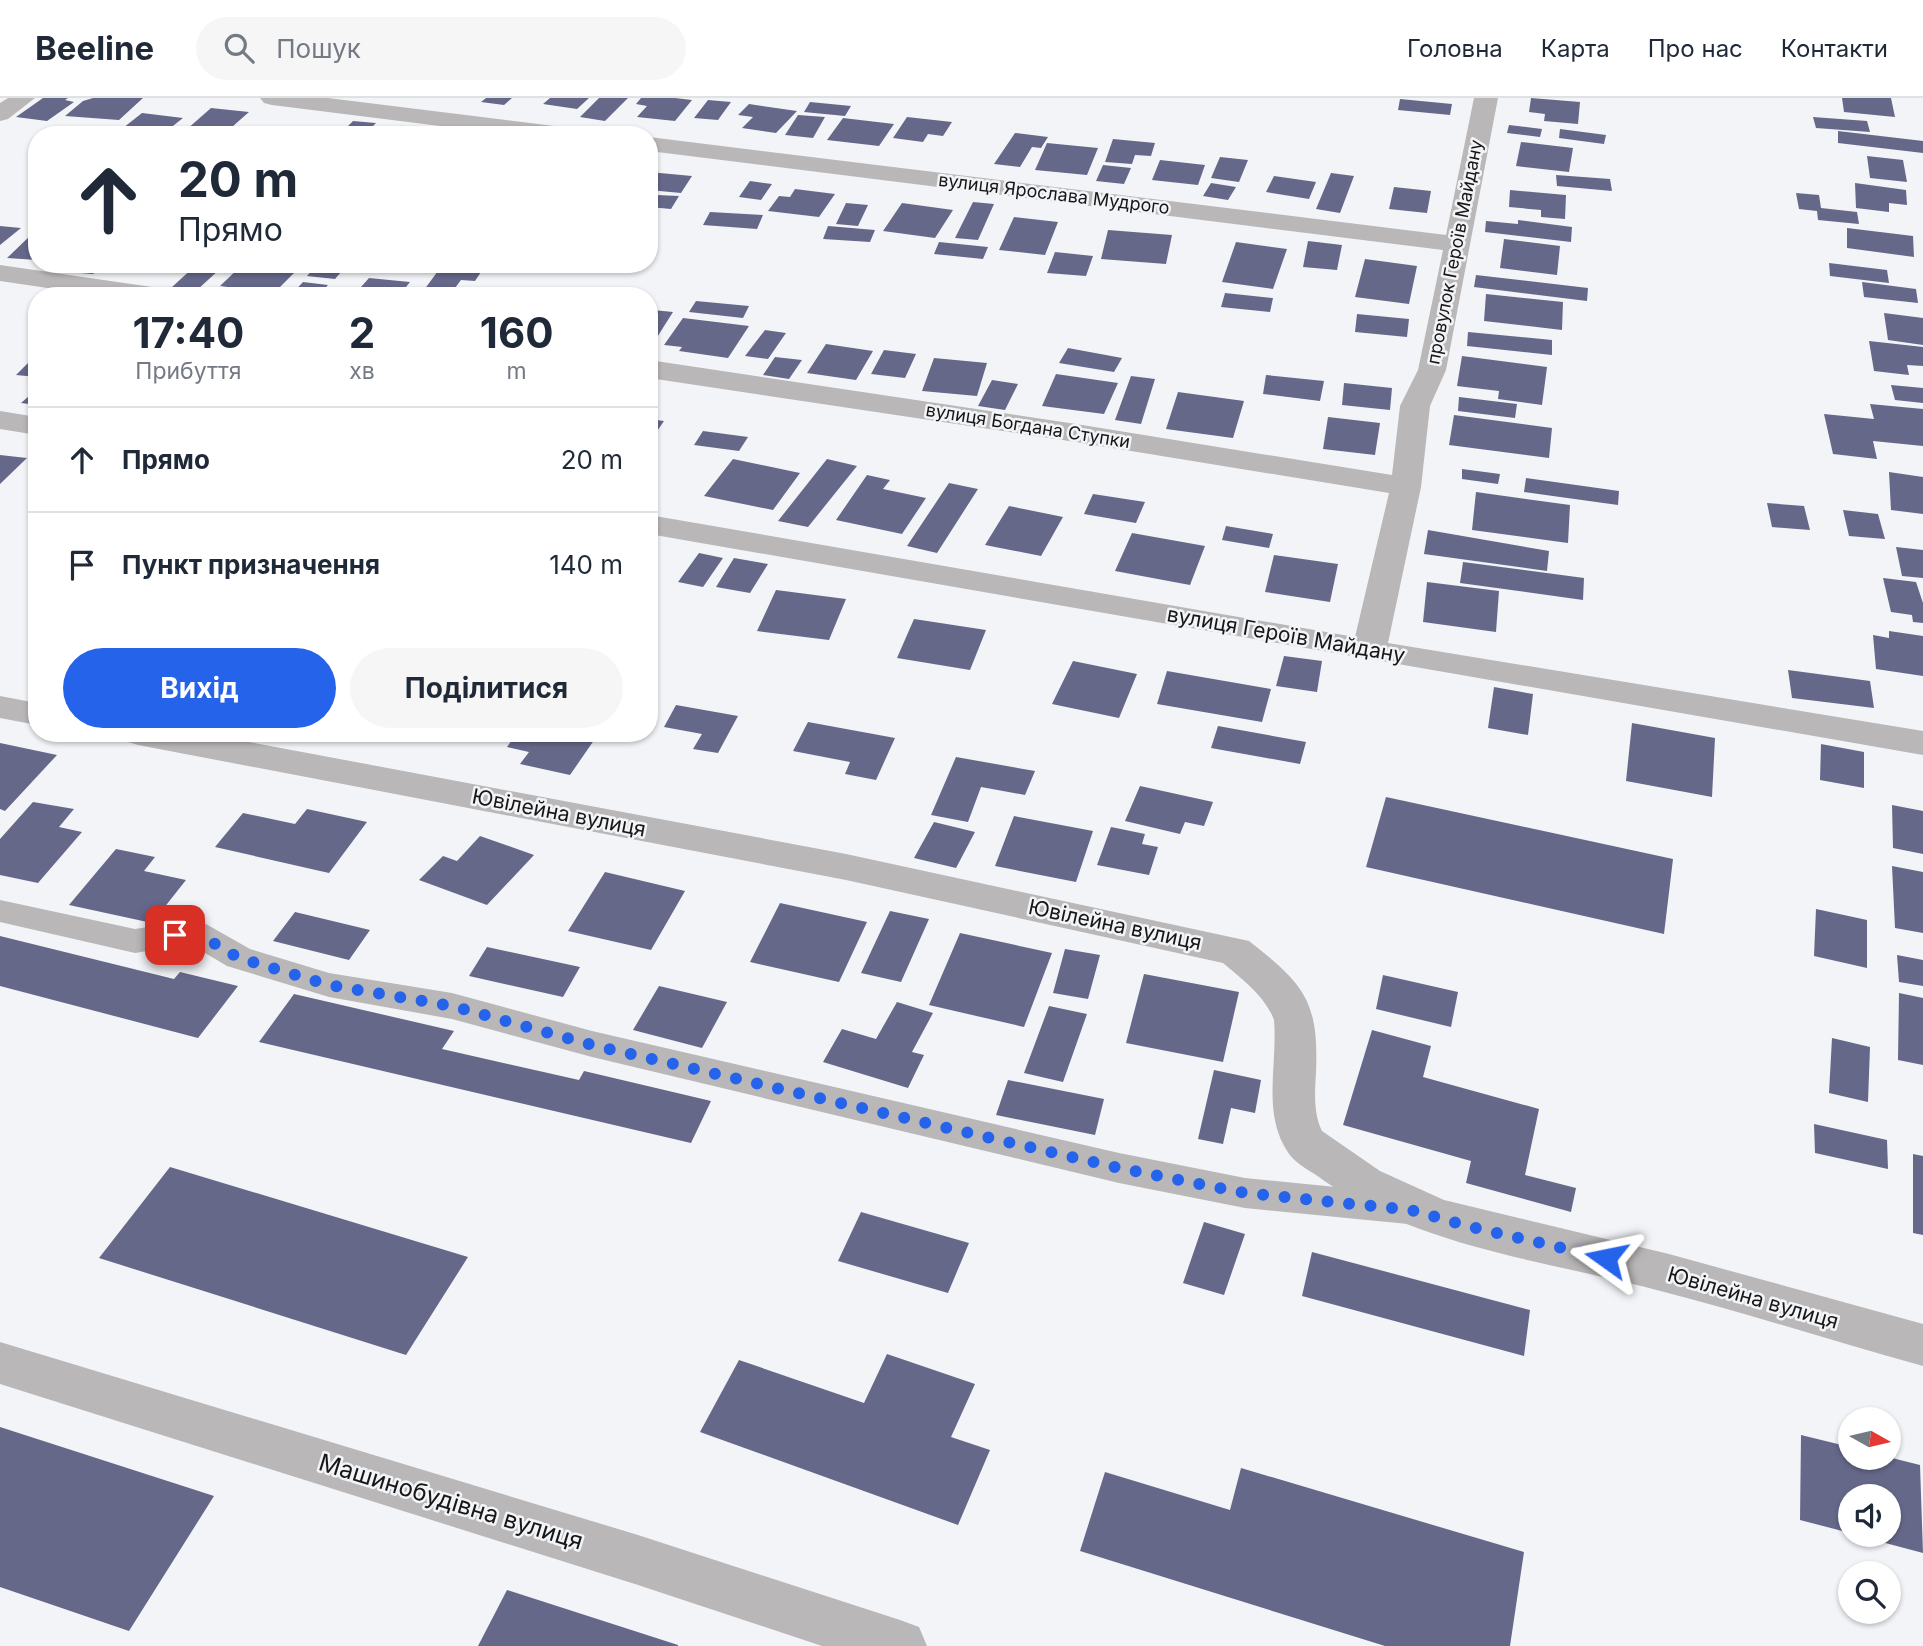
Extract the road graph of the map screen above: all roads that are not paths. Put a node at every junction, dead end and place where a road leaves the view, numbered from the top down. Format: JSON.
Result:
{"nodes":[{"id":1,"x":23,"y":98,"type":"edge"},
{"id":2,"x":272,"y":98,"type":"edge"},
{"id":3,"x":1486,"y":98,"type":"edge"},
{"id":4,"x":0,"y":114,"type":"edge"},
{"id":5,"x":498,"y":126,"type":"edge"},
{"id":6,"x":658,"y":145,"type":"edge"},
{"id":7,"x":1458,"y":244,"type":"junction"},
{"id":8,"x":0,"y":273,"type":"edge"},
{"id":9,"x":97,"y":287,"type":"edge"},
{"id":10,"x":658,"y":370,"type":"edge"},
{"id":11,"x":0,"y":420,"type":"edge"},
{"id":12,"x":28,"y":425,"type":"edge"},
{"id":13,"x":1406,"y":486,"type":"junction"},
{"id":14,"x":658,"y":526,"type":"edge"},
{"id":15,"x":1369,"y":650,"type":"junction"},
{"id":16,"x":0,"y":707,"type":"edge"},
{"id":17,"x":28,"y":712,"type":"edge"},
{"id":18,"x":186,"y":742,"type":"edge"},
{"id":19,"x":1923,"y":743,"type":"edge"},
{"id":20,"x":0,"y":911,"type":"edge"},
{"id":21,"x":1411,"y":1210,"type":"junction"},
{"id":22,"x":1923,"y":1345,"type":"edge"},
{"id":23,"x":0,"y":1363,"type":"edge"},
{"id":24,"x":900,"y":1646,"type":"edge"}],
"edges":[{"from":1,"to":4,"type":"street"},
{"from":2,"to":5,"type":"street"},
{"from":3,"to":7,"type":"street","name":"провулок Героїв Майдану"},
{"from":6,"to":7,"type":"street","name":"вулиця Ярослава Мудрого"},
{"from":7,"to":13,"type":"street","name":"провулок Героїв Майдану"},
{"from":8,"to":9,"type":"street"},
{"from":10,"to":13,"type":"street","name":"вулиця Богдана Ступки"},
{"from":11,"to":12,"type":"street"},
{"from":13,"to":15,"type":"street","name":"провулок Героїв Майдану"},
{"from":14,"to":15,"type":"street","name":"вулиця Героїв Майдану"},
{"from":15,"to":19,"type":"street","name":"вулиця Героїв Майдану"},
{"from":16,"to":17,"type":"street"},
{"from":18,"to":21,"type":"street","name":"Ювілейна вулиця"},
{"from":20,"to":21,"type":"lane"},
{"from":21,"to":22,"type":"street","name":"Ювілейна вулиця"},
{"from":23,"to":24,"type":"street","name":"Машинобудівна вулиця"}]}
